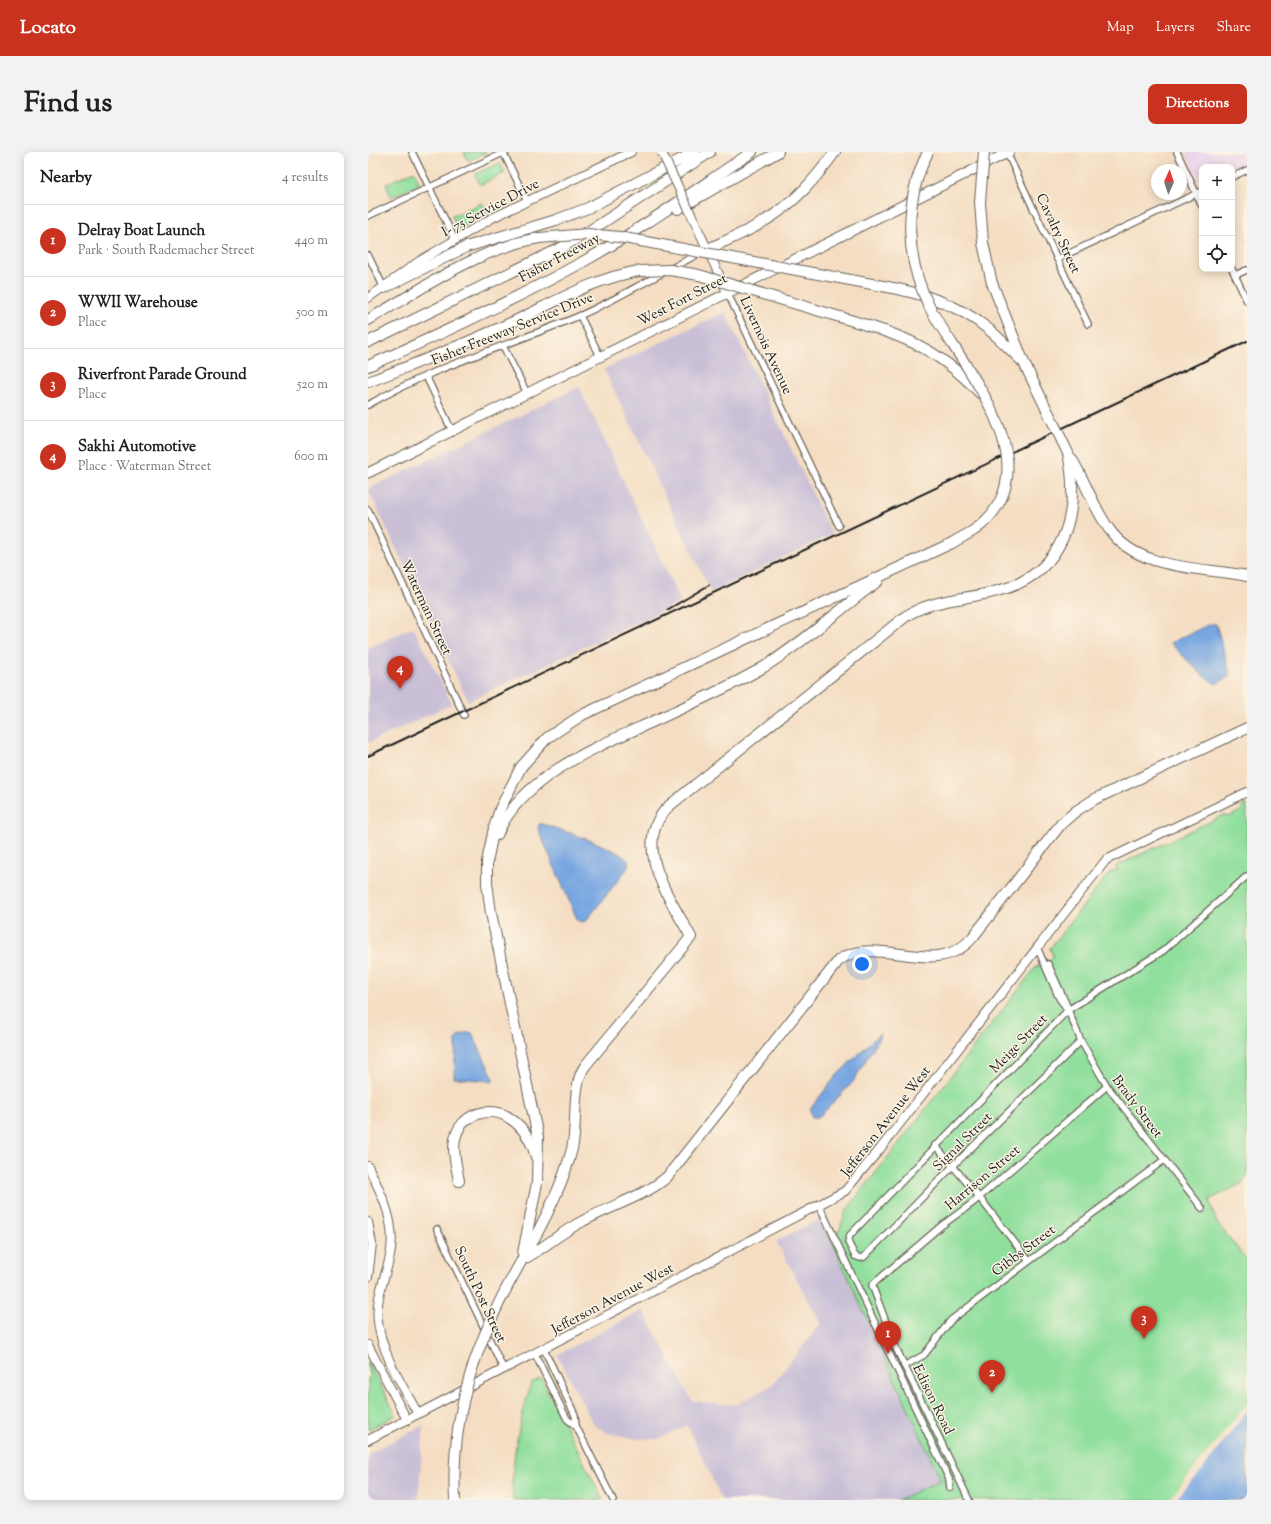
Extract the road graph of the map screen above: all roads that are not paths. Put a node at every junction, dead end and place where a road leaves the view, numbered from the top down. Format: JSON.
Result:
{"nodes":[{"id":1,"x":412,"y":152,"type":"edge"},
{"id":2,"x":504,"y":152,"type":"edge"},
{"id":3,"x":631,"y":152,"type":"edge"},
{"id":4,"x":662,"y":152,"type":"edge"},
{"id":5,"x":695,"y":152,"type":"edge"},
{"id":6,"x":710,"y":152,"type":"edge"},
{"id":7,"x":752,"y":152,"type":"edge"},
{"id":8,"x":778,"y":152,"type":"edge"},
{"id":9,"x":836,"y":152,"type":"edge"},
{"id":10,"x":928,"y":152,"type":"edge"},
{"id":11,"x":984,"y":152,"type":"edge"},
{"id":12,"x":1008,"y":152,"type":"edge"},
{"id":13,"x":1177,"y":152,"type":"edge"},
{"id":14,"x":1247,"y":170,"type":"edge"},
{"id":15,"x":1235,"y":176,"type":"edge"},
{"id":16,"x":430,"y":188,"type":"junction"},
{"id":17,"x":1199,"y":192,"type":"edge"},
{"id":18,"x":527,"y":201,"type":"junction"},
{"id":19,"x":368,"y":216,"type":"edge"},
{"id":20,"x":626,"y":236,"type":"junction"},
{"id":21,"x":455,"y":240,"type":"junction"},
{"id":22,"x":708,"y":249,"type":"junction"},
{"id":23,"x":368,"y":255,"type":"edge"},
{"id":24,"x":1057,"y":259,"type":"junction"},
{"id":25,"x":1247,"y":270,"type":"edge"},
{"id":26,"x":1234,"y":272,"type":"edge"},
{"id":27,"x":1235,"y":275,"type":"junction"},
{"id":28,"x":384,"y":288,"type":"junction"},
{"id":29,"x":727,"y":292,"type":"junction"},
{"id":30,"x":368,"y":298,"type":"edge"},
{"id":31,"x":1247,"y":302,"type":"edge"},
{"id":32,"x":580,"y":316,"type":"junction"},
{"id":33,"x":368,"y":320,"type":"edge"},
{"id":34,"x":1088,"y":324,"type":"dead end"},
{"id":35,"x":368,"y":342,"type":"edge"},
{"id":36,"x":503,"y":346,"type":"junction"},
{"id":37,"x":600,"y":356,"type":"junction"},
{"id":38,"x":1024,"y":363,"type":"junction"},
{"id":39,"x":368,"y":366,"type":"edge"},
{"id":40,"x":426,"y":376,"type":"junction"},
{"id":41,"x":368,"y":382,"type":"edge"},
{"id":42,"x":527,"y":393,"type":"junction"},
{"id":43,"x":982,"y":394,"type":"junction"},
{"id":44,"x":368,"y":406,"type":"edge"},
{"id":45,"x":452,"y":431,"type":"junction"},
{"id":46,"x":1068,"y":453,"type":"junction"},
{"id":47,"x":368,"y":473,"type":"edge"},
{"id":48,"x":368,"y":510,"type":"edge"},
{"id":49,"x":839,"y":526,"type":"dead end"},
{"id":50,"x":897,"y":567,"type":"junction"},
{"id":51,"x":1247,"y":576,"type":"edge"},
{"id":52,"x":464,"y":715,"type":"dead end"},
{"id":53,"x":1247,"y":728,"type":"edge"},
{"id":54,"x":1247,"y":792,"type":"edge"},
{"id":55,"x":489,"y":854,"type":"junction"},
{"id":56,"x":1247,"y":876,"type":"edge"},
{"id":57,"x":1037,"y":947,"type":"junction"},
{"id":58,"x":1068,"y":1010,"type":"junction"},
{"id":59,"x":1081,"y":1041,"type":"junction"},
{"id":60,"x":1107,"y":1086,"type":"junction"},
{"id":61,"x":935,"y":1145,"type":"junction"},
{"id":62,"x":1164,"y":1160,"type":"junction"},
{"id":63,"x":368,"y":1166,"type":"edge"},
{"id":64,"x":953,"y":1166,"type":"junction"},
{"id":65,"x":538,"y":1171,"type":"junction"},
{"id":66,"x":459,"y":1182,"type":"dead end"},
{"id":67,"x":979,"y":1197,"type":"junction"},
{"id":68,"x":819,"y":1205,"type":"junction"},
{"id":69,"x":1202,"y":1208,"type":"dead end"},
{"id":70,"x":368,"y":1222,"type":"edge"},
{"id":71,"x":437,"y":1229,"type":"dead end"},
{"id":72,"x":860,"y":1258,"type":"joint"},
{"id":73,"x":522,"y":1260,"type":"junction"},
{"id":74,"x":1028,"y":1260,"type":"junction"},
{"id":75,"x":368,"y":1277,"type":"edge"},
{"id":76,"x":872,"y":1285,"type":"joint"},
{"id":77,"x":368,"y":1345,"type":"edge"},
{"id":78,"x":544,"y":1349,"type":"junction"},
{"id":79,"x":535,"y":1354,"type":"junction"},
{"id":80,"x":904,"y":1366,"type":"junction"},
{"id":81,"x":504,"y":1370,"type":"junction"},
{"id":82,"x":418,"y":1414,"type":"junction"},
{"id":83,"x":407,"y":1420,"type":"junction"},
{"id":84,"x":576,"y":1426,"type":"junction"},
{"id":85,"x":368,"y":1440,"type":"edge"},
{"id":86,"x":950,"y":1488,"type":"dead end"},
{"id":87,"x":455,"y":1500,"type":"edge"},
{"id":88,"x":613,"y":1500,"type":"edge"},
{"id":89,"x":969,"y":1500,"type":"edge"}],
"edges":[{"from":1,"to":16,"type":"street"},
{"from":2,"to":16,"type":"street"},
{"from":2,"to":18,"type":"street"},
{"from":3,"to":18,"type":"main road","name":"I- 75 Service Drive"},
{"from":4,"to":22,"type":"main road","name":"Livernois Avenue","bridge":true},
{"from":5,"to":28,"type":"highway"},
{"from":6,"to":35,"type":"highway","name":"Fisher Freeway"},
{"from":7,"to":20,"type":"highway","name":"Fisher Freeway"},
{"from":8,"to":20,"type":"highway"},
{"from":9,"to":22,"type":"highway"},
{"from":10,"to":43,"type":"highway","bridge":true},
{"from":11,"to":38,"type":"highway","bridge":true},
{"from":12,"to":24,"type":"street","name":"Cavalry Street"},
{"from":12,"to":29,"type":"main road","name":"West Fort Street"},
{"from":13,"to":17,"type":"street"},
{"from":14,"to":15,"type":"street"},
{"from":16,"to":19,"type":"street"},
{"from":16,"to":21,"type":"street"},
{"from":17,"to":24,"type":"street"},
{"from":18,"to":21,"type":"main road","name":"I- 75 Service Drive"},
{"from":20,"to":39,"type":"highway","name":"Fisher Freeway"},
{"from":21,"to":28,"type":"main road","name":"I- 75 Service Drive"},
{"from":22,"to":29,"type":"main road","name":"Livernois Avenue"},
{"from":22,"to":32,"type":"street","name":"Fisher Freeway Service Drive"},
{"from":23,"to":28,"type":"street"},
{"from":24,"to":34,"type":"street","name":"Cavalry Street"},
{"from":25,"to":27,"type":"street"},
{"from":26,"to":27,"type":"street"},
{"from":27,"to":31,"type":"street"},
{"from":28,"to":30,"type":"main road","name":"I- 75 Service Drive"},
{"from":29,"to":37,"type":"main road","name":"West Fort Street"},
{"from":29,"to":49,"type":"street","name":"Livernois Avenue"},
{"from":32,"to":36,"type":"street","name":"Fisher Freeway Service Drive"},
{"from":32,"to":37,"type":"street"},
{"from":33,"to":38,"type":"highway","bridge":true},
{"from":36,"to":40,"type":"street","name":"Fisher Freeway Service Drive"},
{"from":36,"to":42,"type":"street"},
{"from":37,"to":42,"type":"main road","name":"West Fort Street"},
{"from":38,"to":46,"type":"highway","bridge":true},
{"from":40,"to":44,"type":"street","name":"Fisher Freeway Service Drive"},
{"from":40,"to":45,"type":"street"},
{"from":41,"to":43,"type":"highway","bridge":true},
{"from":42,"to":45,"type":"main road","name":"West Fort Street"},
{"from":43,"to":50,"type":"highway","bridge":true},
{"from":45,"to":47,"type":"main road","name":"West Fort Street"},
{"from":46,"to":51,"type":"highway"},
{"from":46,"to":73,"type":"highway"},
{"from":48,"to":52,"type":"street","name":"Waterman Street"},
{"from":50,"to":55,"type":"highway"},
{"from":50,"to":55,"type":"highway"},
{"from":53,"to":73,"type":"highway"},
{"from":54,"to":57,"type":"main road","name":"Jefferson Avenue West"},
{"from":55,"to":65,"type":"highway"},
{"from":56,"to":58,"type":"street","name":"Meige Street"},
{"from":57,"to":58,"type":"street","name":"Brady Street"},
{"from":57,"to":68,"type":"main road","name":"Jefferson Avenue West"},
{"from":58,"to":59,"type":"street","name":"Brady Street"},
{"from":58,"to":61,"type":"street","name":"Meige Street"},
{"from":59,"to":60,"type":"street","name":"Brady Street"},
{"from":59,"to":64,"type":"street","name":"Signal Street"},
{"from":60,"to":62,"type":"street","name":"Brady Street"},
{"from":60,"to":67,"type":"street","name":"Harrison Street"},
{"from":61,"to":64,"type":"street"},
{"from":61,"to":72,"type":"street","name":"Meige Street"},
{"from":62,"to":69,"type":"street","name":"Brady Street"},
{"from":62,"to":74,"type":"street","name":"Gibbs Street"},
{"from":63,"to":82,"type":"main road"},
{"from":64,"to":67,"type":"street"},
{"from":64,"to":72,"type":"street","name":"Signal Street"},
{"from":65,"to":66,"type":"highway"},
{"from":65,"to":73,"type":"highway"},
{"from":67,"to":74,"type":"street"},
{"from":67,"to":76,"type":"street","name":"Harrison Street"},
{"from":68,"to":78,"type":"main road","name":"Jefferson Avenue West"},
{"from":68,"to":86,"type":"street"},
{"from":70,"to":75,"type":"main road"},
{"from":71,"to":81,"type":"street","name":"South Post Street"},
{"from":73,"to":87,"type":"highway","bridge":true},
{"from":74,"to":80,"type":"street","name":"Gibbs Street"},
{"from":76,"to":80,"type":"street","name":"Edison Road"},
{"from":77,"to":83,"type":"main road"},
{"from":78,"to":79,"type":"main road","name":"Jefferson Avenue West"},
{"from":78,"to":84,"type":"street"},
{"from":79,"to":81,"type":"main road","name":"Jefferson Avenue West"},
{"from":79,"to":84,"type":"street"},
{"from":80,"to":89,"type":"street","name":"Edison Road"},
{"from":81,"to":82,"type":"main road","name":"Jefferson Avenue West"},
{"from":82,"to":83,"type":"main road","name":"Jefferson Avenue West"},
{"from":83,"to":85,"type":"main road","name":"Jefferson Avenue West"},
{"from":84,"to":88,"type":"street"}]}
